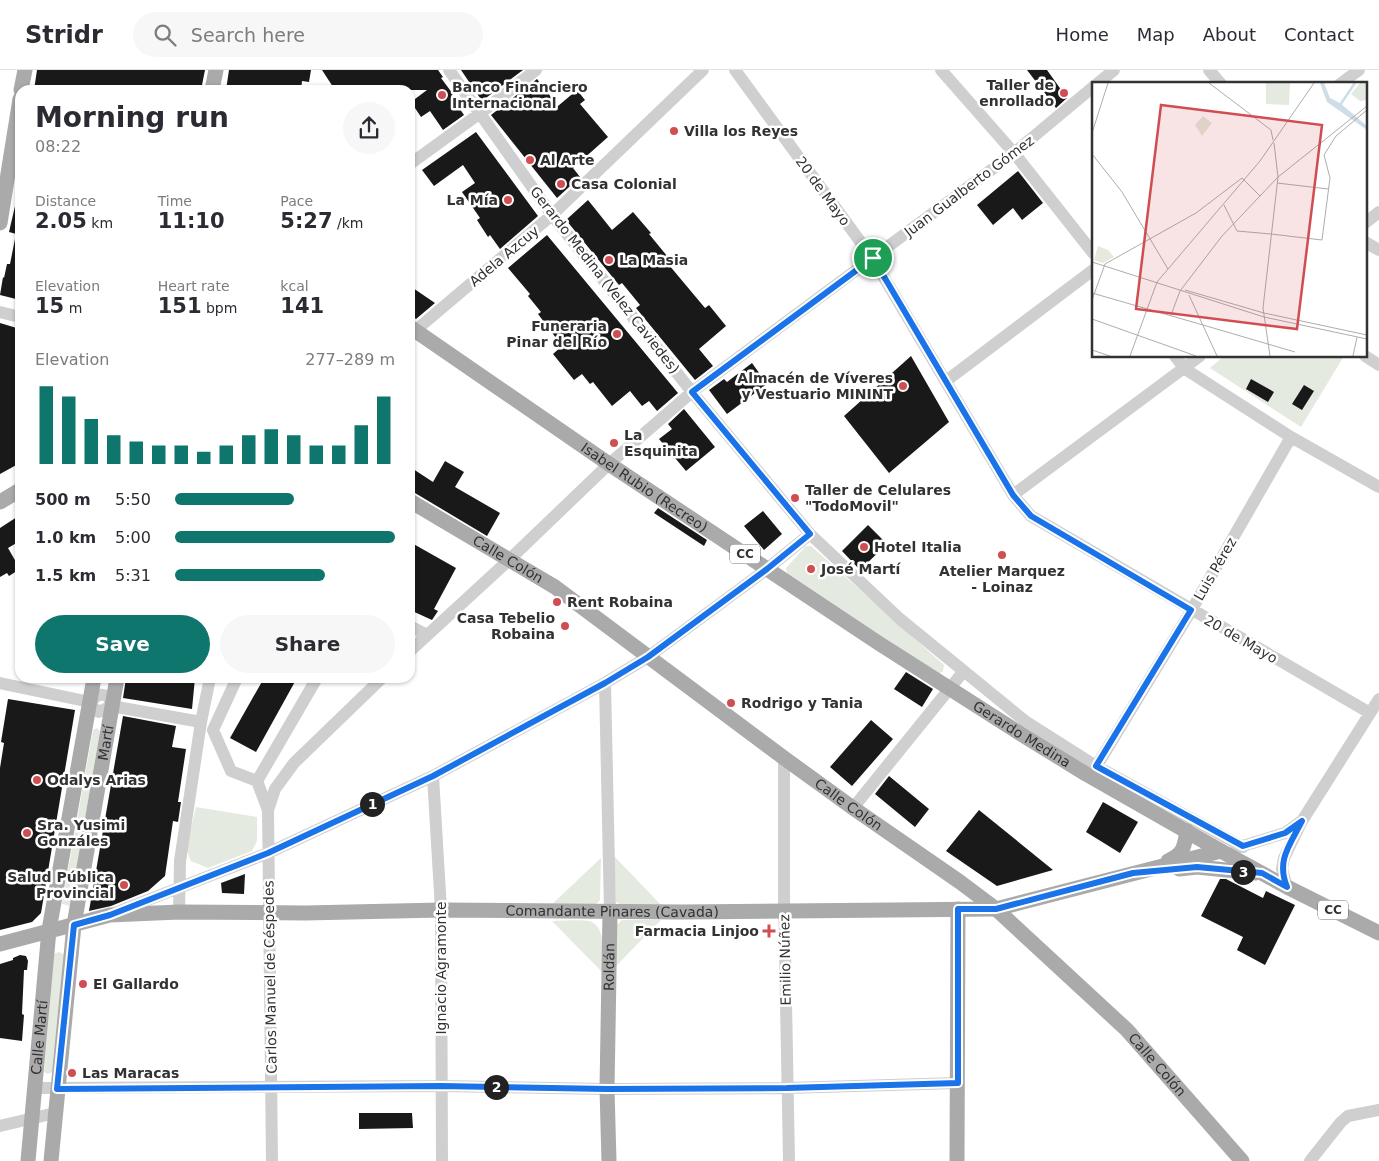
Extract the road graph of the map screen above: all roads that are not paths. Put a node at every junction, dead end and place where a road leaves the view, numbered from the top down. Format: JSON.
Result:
{"nodes":[{"id":1,"x":24,"y":70,"type":"edge"},
{"id":2,"x":216,"y":70,"type":"edge"},
{"id":3,"x":449,"y":70,"type":"edge"},
{"id":4,"x":536,"y":70,"type":"edge"},
{"id":5,"x":703,"y":70,"type":"edge"},
{"id":6,"x":736,"y":70,"type":"edge"},
{"id":7,"x":941,"y":70,"type":"edge"},
{"id":8,"x":1114,"y":70,"type":"edge"},
{"id":9,"x":1209,"y":70,"type":"edge"},
{"id":10,"x":1358,"y":70,"type":"edge"},
{"id":11,"x":1099,"y":82,"type":"edge"},
{"id":12,"x":1219,"y":82,"type":"edge"},
{"id":13,"x":1343,"y":82,"type":"edge"},
{"id":14,"x":22,"y":85,"type":"edge"},
{"id":15,"x":213,"y":85,"type":"edge"},
{"id":16,"x":1092,"y":89,"type":"edge"},
{"id":17,"x":479,"y":114,"type":"junction"},
{"id":18,"x":15,"y":121,"type":"edge"},
{"id":19,"x":11,"y":139,"type":"edge"},
{"id":20,"x":1014,"y":153,"type":"junction"},
{"id":21,"x":415,"y":160,"type":"edge"},
{"id":22,"x":1379,"y":212,"type":"edge"},
{"id":23,"x":552,"y":215,"type":"junction"},
{"id":24,"x":1366,"y":222,"type":"edge"},
{"id":25,"x":0,"y":224,"type":"edge"},
{"id":26,"x":1366,"y":243,"type":"edge"},
{"id":27,"x":1379,"y":250,"type":"edge"},
{"id":28,"x":1092,"y":251,"type":"edge"},
{"id":29,"x":873,"y":258,"type":"junction"},
{"id":30,"x":1092,"y":271,"type":"edge"},
{"id":31,"x":0,"y":312,"type":"edge"},
{"id":32,"x":15,"y":315,"type":"edge"},
{"id":33,"x":415,"y":329,"type":"edge"},
{"id":34,"x":415,"y":333,"type":"edge"},
{"id":35,"x":1366,"y":357,"type":"edge"},
{"id":36,"x":1176,"y":358,"type":"edge"},
{"id":37,"x":1198,"y":358,"type":"edge"},
{"id":38,"x":1379,"y":365,"type":"edge"},
{"id":39,"x":1184,"y":369,"type":"junction"},
{"id":40,"x":946,"y":381,"type":"junction"},
{"id":41,"x":692,"y":392,"type":"junction"},
{"id":42,"x":1291,"y":437,"type":"junction"},
{"id":43,"x":609,"y":464,"type":"junction"},
{"id":44,"x":1379,"y":487,"type":"edge"},
{"id":45,"x":15,"y":493,"type":"edge"},
{"id":46,"x":1013,"y":495,"type":"junction"},
{"id":47,"x":0,"y":502,"type":"edge"},
{"id":48,"x":415,"y":504,"type":"edge"},
{"id":49,"x":810,"y":534,"type":"junction"},
{"id":50,"x":510,"y":559,"type":"junction"},
{"id":51,"x":767,"y":569,"type":"junction"},
{"id":52,"x":1191,"y":610,"type":"junction"},
{"id":53,"x":415,"y":629,"type":"edge"},
{"id":54,"x":427,"y":635,"type":"junction"},
{"id":55,"x":880,"y":644,"type":"joint"},
{"id":56,"x":415,"y":646,"type":"edge"},
{"id":57,"x":648,"y":657,"type":"junction"},
{"id":58,"x":962,"y":672,"type":"junction"},
{"id":59,"x":0,"y":683,"type":"edge"},
{"id":60,"x":93,"y":683,"type":"edge"},
{"id":61,"x":116,"y":683,"type":"edge"},
{"id":62,"x":209,"y":683,"type":"edge"},
{"id":63,"x":235,"y":683,"type":"edge"},
{"id":64,"x":314,"y":683,"type":"edge"},
{"id":65,"x":377,"y":683,"type":"edge"},
{"id":66,"x":605,"y":683,"type":"junction"},
{"id":67,"x":950,"y":688,"type":"junction"},
{"id":68,"x":1379,"y":699,"type":"edge"},
{"id":69,"x":90,"y":702,"type":"junction"},
{"id":70,"x":111,"y":706,"type":"junction"},
{"id":71,"x":1370,"y":713,"type":"junction"},
{"id":72,"x":201,"y":722,"type":"junction"},
{"id":73,"x":784,"y":758,"type":"junction"},
{"id":74,"x":1093,"y":771,"type":"junction"},
{"id":75,"x":433,"y":776,"type":"junction"},
{"id":76,"x":257,"y":781,"type":"junction"},
{"id":77,"x":853,"y":808,"type":"junction"},
{"id":78,"x":268,"y":810,"type":"junction"},
{"id":79,"x":1302,"y":821,"type":"junction"},
{"id":80,"x":1187,"y":831,"type":"junction"},
{"id":81,"x":1243,"y":846,"type":"junction"},
{"id":82,"x":1221,"y":851,"type":"junction"},
{"id":83,"x":268,"y":853,"type":"junction"},
{"id":84,"x":180,"y":860,"type":"junction"},
{"id":85,"x":1157,"y":867,"type":"junction"},
{"id":86,"x":1133,"y":873,"type":"junction"},
{"id":87,"x":1262,"y":873,"type":"junction"},
{"id":88,"x":201,"y":878,"type":"junction"},
{"id":89,"x":1287,"y":887,"type":"junction"},
{"id":90,"x":178,"y":888,"type":"junction"},
{"id":91,"x":958,"y":909,"type":"junction"},
{"id":92,"x":996,"y":909,"type":"junction"},
{"id":93,"x":441,"y":910,"type":"junction"},
{"id":94,"x":784,"y":910,"type":"junction"},
{"id":95,"x":179,"y":912,"type":"junction"},
{"id":96,"x":269,"y":912,"type":"junction"},
{"id":97,"x":610,"y":912,"type":"junction"},
{"id":98,"x":110,"y":915,"type":"junction"},
{"id":99,"x":50,"y":923,"type":"junction"},
{"id":100,"x":74,"y":925,"type":"junction"},
{"id":101,"x":1379,"y":933,"type":"edge"},
{"id":102,"x":0,"y":944,"type":"edge"},
{"id":103,"x":958,"y":1083,"type":"junction"},
{"id":104,"x":272,"y":1086,"type":"junction"},
{"id":105,"x":441,"y":1086,"type":"junction"},
{"id":106,"x":35,"y":1088,"type":"junction"},
{"id":107,"x":787,"y":1088,"type":"junction"},
{"id":108,"x":57,"y":1089,"type":"junction"},
{"id":109,"x":607,"y":1089,"type":"junction"},
{"id":110,"x":1379,"y":1110,"type":"edge"},
{"id":111,"x":55,"y":1113,"type":"junction"},
{"id":112,"x":32,"y":1118,"type":"junction"},
{"id":113,"x":0,"y":1126,"type":"edge"},
{"id":114,"x":28,"y":1161,"type":"edge"},
{"id":115,"x":51,"y":1161,"type":"edge"},
{"id":116,"x":272,"y":1161,"type":"edge"},
{"id":117,"x":442,"y":1161,"type":"edge"},
{"id":118,"x":609,"y":1161,"type":"edge"},
{"id":119,"x":789,"y":1161,"type":"edge"},
{"id":120,"x":957,"y":1161,"type":"edge"},
{"id":121,"x":1242,"y":1161,"type":"edge"},
{"id":122,"x":1310,"y":1161,"type":"edge"}],
"edges":[{"from":1,"to":14,"type":"main road"},
{"from":2,"to":15,"type":"main road"},
{"from":3,"to":17,"type":"street","name":"Gerardo Medina (Velez Caviedes)"},
{"from":4,"to":17,"type":"street"},
{"from":5,"to":23,"type":"street","name":"Adela Azcuy"},
{"from":6,"to":29,"type":"street","name":"20 de Mayo"},
{"from":7,"to":20,"type":"street"},
{"from":8,"to":11,"type":"street"},
{"from":9,"to":12,"type":"street"},
{"from":10,"to":13,"type":"street"},
{"from":16,"to":20,"type":"street","name":"Juan Gualberto Gómez"},
{"from":17,"to":21,"type":"street"},
{"from":17,"to":23,"type":"street","name":"Gerardo Medina (Velez Caviedes)"},
{"from":18,"to":19,"type":"main road"},
{"from":19,"to":25,"type":"main road"},
{"from":20,"to":28,"type":"street"},
{"from":20,"to":29,"type":"street","name":"Juan Gualberto Gómez"},
{"from":22,"to":24,"type":"street"},
{"from":23,"to":33,"type":"street","name":"Adela Azcuy"},
{"from":23,"to":41,"type":"street","name":"Gerardo Medina (Velez Caviedes)"},
{"from":26,"to":27,"type":"street"},
{"from":29,"to":40,"type":"street","name":"20 de Mayo"},
{"from":29,"to":41,"type":"street","name":"Juan Gualberto Gómez"},
{"from":30,"to":40,"type":"street"},
{"from":31,"to":32,"type":"street"},
{"from":34,"to":43,"type":"main road","name":"Isabel Rubio (Recreo)","number":"CC"},
{"from":35,"to":38,"type":"street"},
{"from":36,"to":39,"type":"street"},
{"from":37,"to":39,"type":"street"},
{"from":39,"to":42,"type":"street"},
{"from":39,"to":46,"type":"street"},
{"from":40,"to":46,"type":"street","name":"20 de Mayo"},
{"from":41,"to":43,"type":"street","name":"Juan Gualberto Gómez"},
{"from":41,"to":49,"type":"street","name":"Gerardo Medina (Velez Caviedes)"},
{"from":42,"to":44,"type":"street"},
{"from":42,"to":52,"type":"street","name":"Luis Pérez"},
{"from":43,"to":50,"type":"street","name":"Juan Gualberto Gómez"},
{"from":43,"to":51,"type":"main road","name":"Isabel Rubio (Recreo)","number":"CC"},
{"from":45,"to":47,"type":"main road"},
{"from":46,"to":52,"type":"street","name":"20 de Mayo"},
{"from":48,"to":50,"type":"main road","name":"Calle Colón"},
{"from":49,"to":51,"type":"street"},
{"from":49,"to":58,"type":"street","name":"Gerardo Medina (Velez Caviedes)"},
{"from":50,"to":54,"type":"street","name":"Juan Gualberto Gómez"},
{"from":50,"to":57,"type":"main road","name":"Calle Colón"},
{"from":51,"to":55,"type":"main road","name":"Isabel Rubio (Recreo)","number":"CC"},
{"from":51,"to":57,"type":"street"},
{"from":52,"to":71,"type":"street","name":"20 de Mayo"},
{"from":52,"to":74,"type":"street","name":"Luis Pérez"},
{"from":53,"to":54,"type":"street"},
{"from":54,"to":56,"type":"street","name":"Juan Gualberto Gómez"},
{"from":55,"to":67,"type":"main road","name":"Gerardo Medina","number":"CC"},
{"from":57,"to":66,"type":"street"},
{"from":57,"to":73,"type":"main road","name":"Calle Colón"},
{"from":58,"to":67,"type":"street"},
{"from":58,"to":74,"type":"street","name":"Gerardo Medina"},
{"from":59,"to":69,"type":"street"},
{"from":60,"to":69,"type":"main road","name":"Martí"},
{"from":61,"to":70,"type":"main road","name":"Martí"},
{"from":62,"to":72,"type":"street"},
{"from":63,"to":76,"type":"street"},
{"from":64,"to":76,"type":"street"},
{"from":65,"to":78,"type":"street"},
{"from":66,"to":75,"type":"street"},
{"from":66,"to":97,"type":"street","name":"Roldán"},
{"from":67,"to":74,"type":"main road","name":"Gerardo Medina","number":"CC"},
{"from":67,"to":77,"type":"street"},
{"from":68,"to":71,"type":"street"},
{"from":69,"to":70,"type":"street"},
{"from":69,"to":99,"type":"main road","name":"Martí"},
{"from":70,"to":72,"type":"street"},
{"from":70,"to":100,"type":"main road","name":"Martí"},
{"from":71,"to":79,"type":"street"},
{"from":72,"to":84,"type":"street"},
{"from":73,"to":77,"type":"main road","name":"Calle Colón"},
{"from":73,"to":94,"type":"street","name":"Emilio Núñez"},
{"from":74,"to":80,"type":"main road","name":"Gerardo Medina","number":"CC"},
{"from":74,"to":81,"type":"street","name":"Gerardo Medina"},
{"from":75,"to":83,"type":"street"},
{"from":75,"to":93,"type":"street","name":"Ignacio Agramonte"},
{"from":76,"to":78,"type":"street"},
{"from":77,"to":92,"type":"main road","name":"Calle Colón"},
{"from":78,"to":83,"type":"street"},
{"from":79,"to":81,"type":"street"},
{"from":79,"to":89,"type":"street"},
{"from":80,"to":82,"type":"main road","name":"Gerardo Medina","number":"CC"},
{"from":80,"to":85,"type":"main road"},
{"from":81,"to":82,"type":"street"},
{"from":82,"to":85,"type":"main road","name":"Comandante Pinares (Cavada)"},
{"from":82,"to":87,"type":"main road","name":"Gerardo Medina","number":"CC"},
{"from":83,"to":88,"type":"street"},
{"from":83,"to":96,"type":"street","name":"Carlos Manuel de Céspedes"},
{"from":84,"to":88,"type":"street"},
{"from":84,"to":90,"type":"street"},
{"from":85,"to":86,"type":"main road","name":"Comandante Pinares (Cavada)"},
{"from":86,"to":87,"type":"main road"},
{"from":86,"to":92,"type":"main road","name":"Comandante Pinares (Cavada)"},
{"from":87,"to":89,"type":"main road","name":"Gerardo Medina","number":"CC"},
{"from":88,"to":90,"type":"street"},
{"from":89,"to":101,"type":"main road","name":"Gerardo Medina","number":"CC"},
{"from":90,"to":95,"type":"street"},
{"from":90,"to":98,"type":"street"},
{"from":91,"to":92,"type":"main road","name":"Comandante Pinares (Cavada)"},
{"from":91,"to":94,"type":"main road","name":"Comandante Pinares (Cavada)"},
{"from":91,"to":103,"type":"main road"},
{"from":92,"to":121,"type":"main road","name":"Calle Colón"},
{"from":93,"to":96,"type":"main road","name":"Comandante Pinares (Cavada)"},
{"from":93,"to":97,"type":"main road","name":"Comandante Pinares (Cavada)"},
{"from":93,"to":105,"type":"street","name":"Ignacio Agramonte"},
{"from":94,"to":97,"type":"main road","name":"Comandante Pinares (Cavada)"},
{"from":94,"to":107,"type":"street","name":"Emilio Núñez"},
{"from":95,"to":96,"type":"main road","name":"Comandante Pinares (Cavada)"},
{"from":95,"to":98,"type":"main road","name":"Comandante Pinares (Cavada)"},
{"from":96,"to":104,"type":"street","name":"Carlos Manuel de Céspedes"},
{"from":97,"to":109,"type":"main road","name":"Roldán"},
{"from":98,"to":100,"type":"main road","name":"Comandante Pinares (Cavada)"},
{"from":99,"to":100,"type":"main road","name":"Comandante Pinares (Cavada)"},
{"from":99,"to":102,"type":"main road","name":"Comandante Pinares (Cavada)"},
{"from":99,"to":106,"type":"main road","name":"Calle Martí"},
{"from":100,"to":108,"type":"main road","name":"Calle Martí"},
{"from":103,"to":107,"type":"street"},
{"from":103,"to":120,"type":"main road"},
{"from":104,"to":105,"type":"street"},
{"from":104,"to":108,"type":"street"},
{"from":104,"to":116,"type":"street","name":"Carlos Manuel de Céspedes"},
{"from":105,"to":109,"type":"street"},
{"from":105,"to":117,"type":"street","name":"Ignacio Agramonte"},
{"from":106,"to":108,"type":"street"},
{"from":106,"to":112,"type":"main road","name":"Calle Martí"},
{"from":107,"to":109,"type":"street"},
{"from":107,"to":119,"type":"street","name":"Emilio Núñez"},
{"from":108,"to":111,"type":"main road","name":"Calle Martí"},
{"from":109,"to":118,"type":"main road","name":"Roldán"},
{"from":110,"to":122,"type":"street"},
{"from":111,"to":112,"type":"street"},
{"from":111,"to":115,"type":"main road","name":"Calle Martí"},
{"from":112,"to":113,"type":"street"},
{"from":112,"to":114,"type":"main road","name":"Calle Martí"}]}
